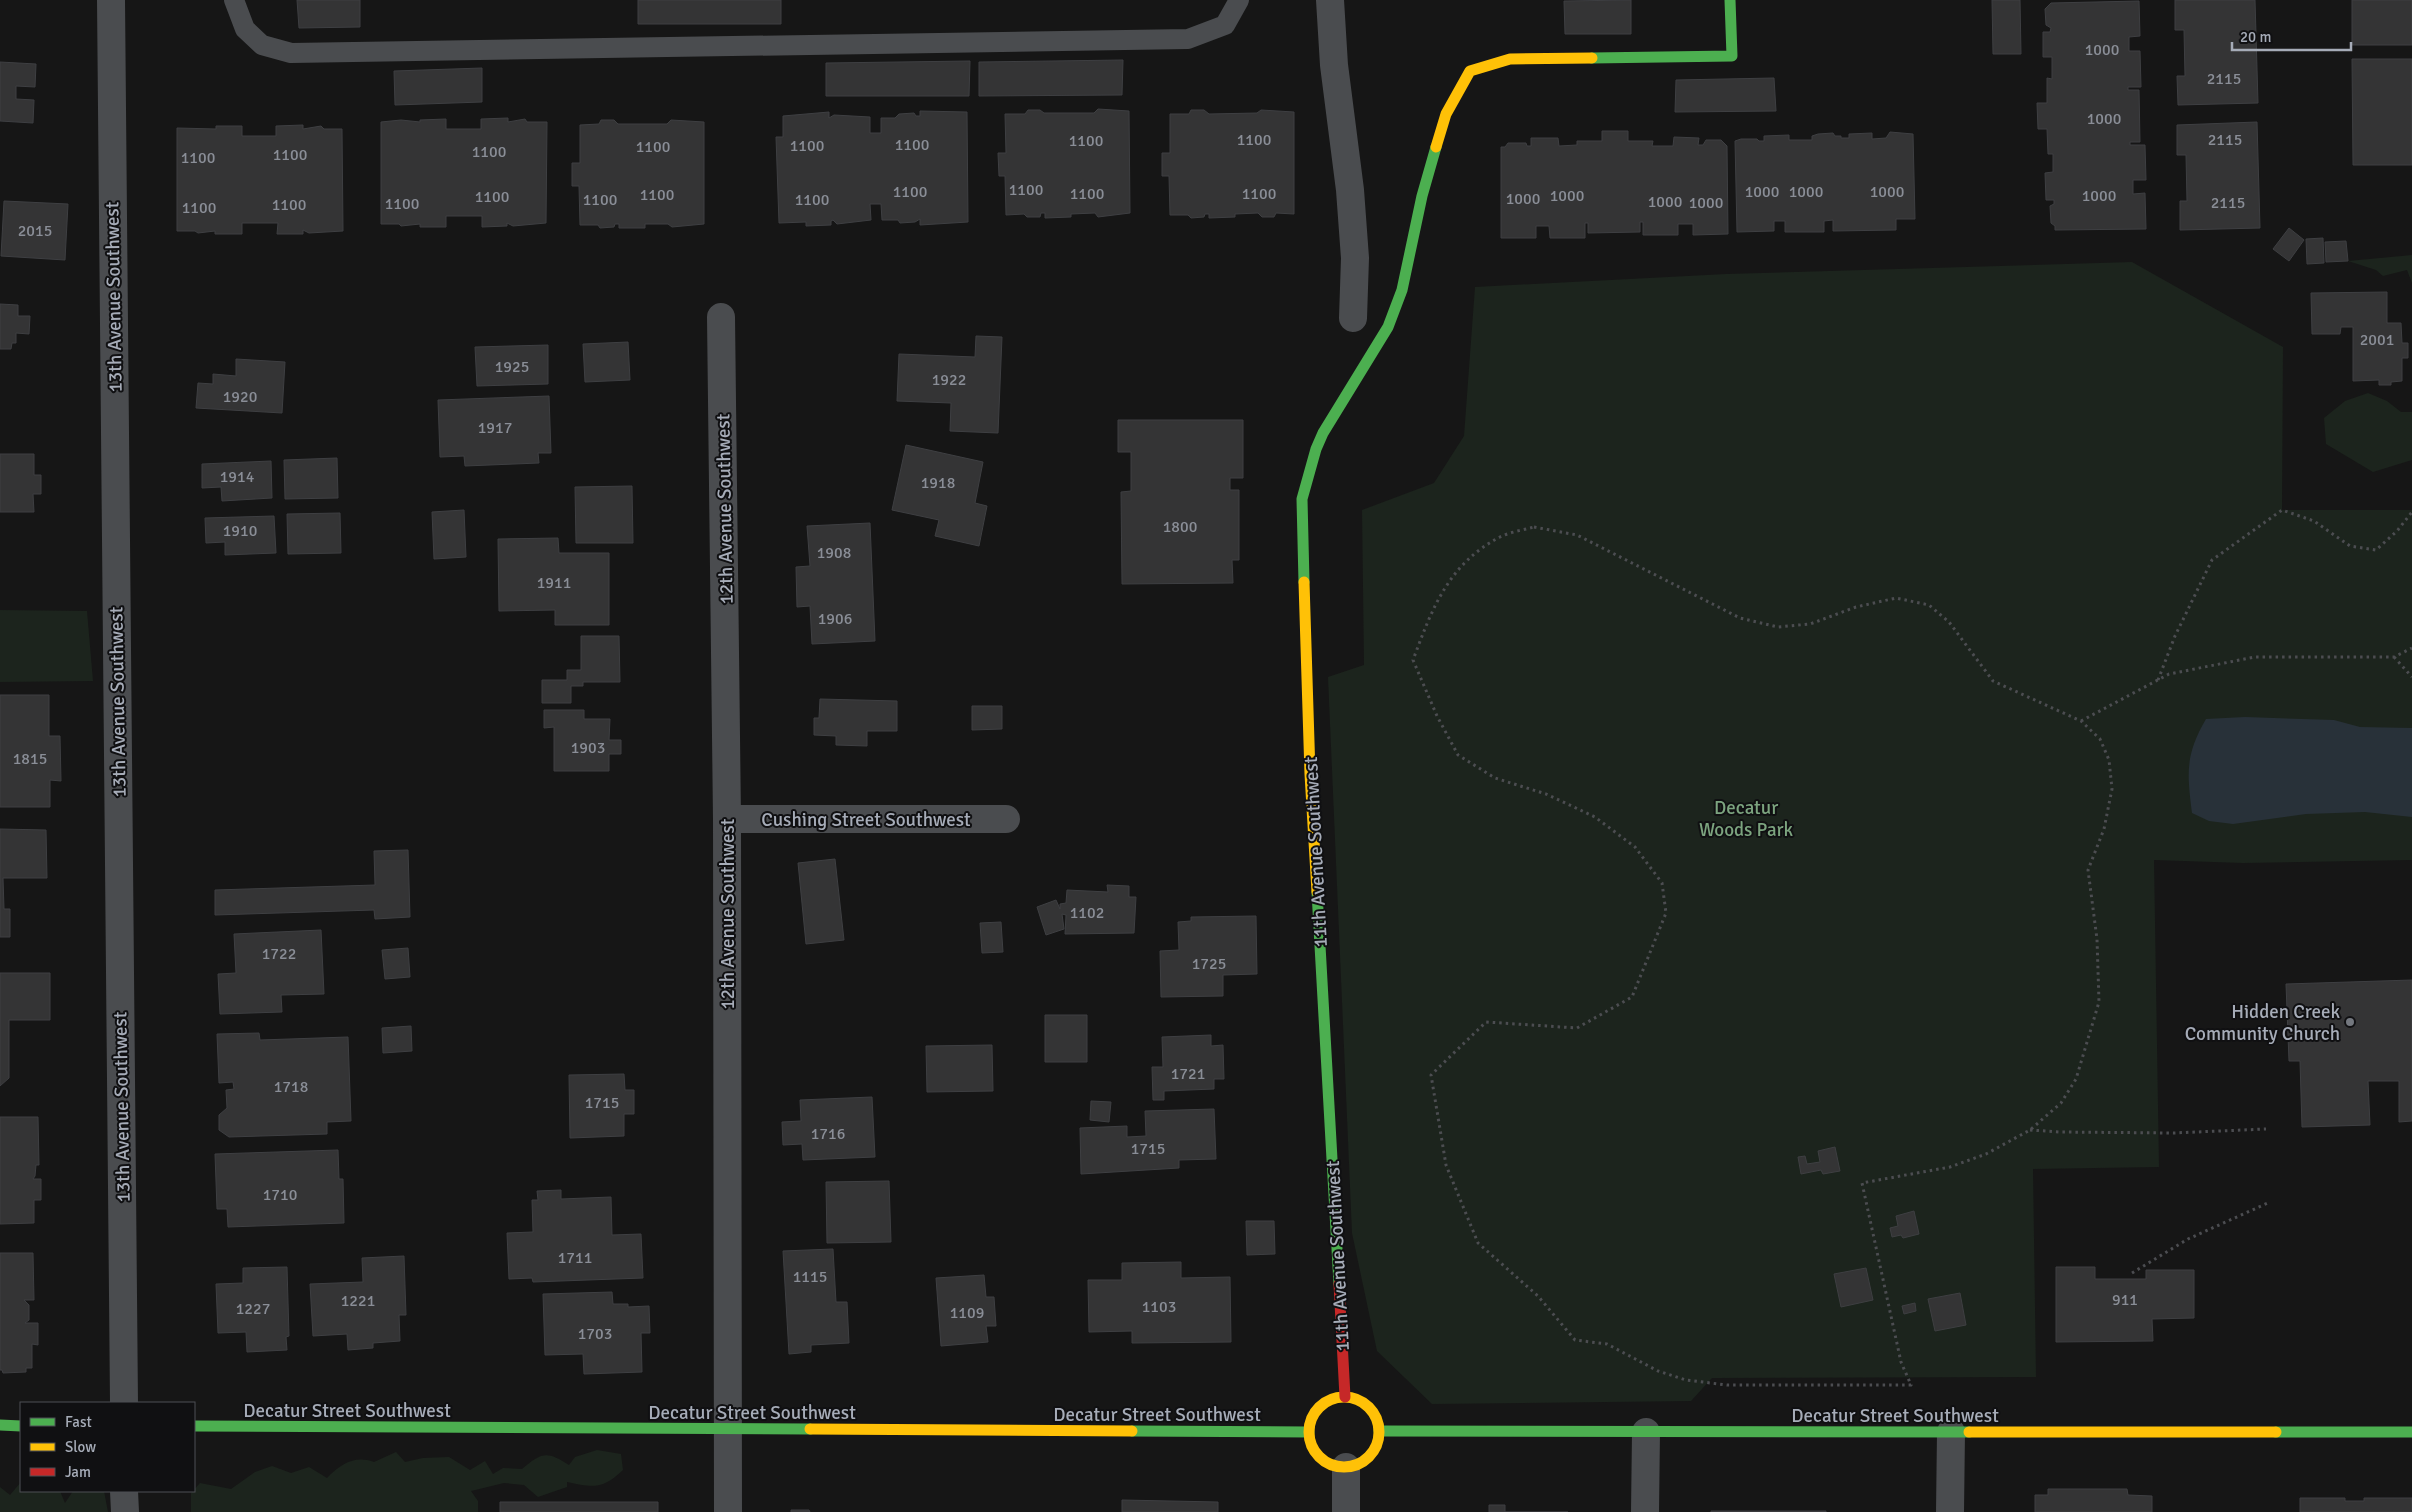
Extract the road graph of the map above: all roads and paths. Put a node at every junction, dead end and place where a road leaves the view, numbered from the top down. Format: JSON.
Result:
{"nodes":[{"id":1,"x":111,"y":0,"type":"edge"},
{"id":2,"x":234,"y":0,"type":"edge"},
{"id":3,"x":1239,"y":0,"type":"edge"},
{"id":4,"x":1330,"y":0,"type":"edge"},
{"id":5,"x":1730,"y":0,"type":"edge"},
{"id":6,"x":721,"y":317,"type":"dead end"},
{"id":7,"x":1353,"y":318,"type":"dead end"},
{"id":8,"x":2412,"y":512,"type":"edge"},
{"id":9,"x":2412,"y":648,"type":"edge"},
{"id":10,"x":2394,"y":657,"type":"junction"},
{"id":11,"x":2412,"y":677,"type":"edge"},
{"id":12,"x":2158,"y":680,"type":"junction"},
{"id":13,"x":2081,"y":722,"type":"junction"},
{"id":14,"x":727,"y":819,"type":"junction"},
{"id":15,"x":1006,"y":819,"type":"dead end"},
{"id":16,"x":2266,"y":1128,"type":"dead end"},
{"id":17,"x":2030,"y":1130,"type":"junction"},
{"id":18,"x":2270,"y":1202,"type":"dead end"},
{"id":19,"x":2132,"y":1273,"type":"dead end"},
{"id":20,"x":1345,"y":1397,"type":"junction"},
{"id":21,"x":124,"y":1402,"type":"edge"},
{"id":22,"x":0,"y":1425,"type":"edge"},
{"id":23,"x":20,"y":1426,"type":"edge"},
{"id":24,"x":195,"y":1426,"type":"edge"},
{"id":25,"x":728,"y":1429,"type":"junction"},
{"id":26,"x":1379,"y":1431,"type":"junction"},
{"id":27,"x":1309,"y":1432,"type":"junction"},
{"id":28,"x":1646,"y":1432,"type":"junction"},
{"id":29,"x":1951,"y":1432,"type":"junction"},
{"id":30,"x":2412,"y":1432,"type":"edge"},
{"id":31,"x":1346,"y":1466,"type":"junction"},
{"id":32,"x":124,"y":1492,"type":"edge"},
{"id":33,"x":125,"y":1512,"type":"edge"},
{"id":34,"x":728,"y":1512,"type":"edge"},
{"id":35,"x":1346,"y":1512,"type":"edge"},
{"id":36,"x":1646,"y":1512,"type":"edge"},
{"id":37,"x":1950,"y":1512,"type":"edge"}],
"edges":[{"from":1,"to":21,"type":"street","name":"13th Avenue Southwest"},
{"from":2,"to":3,"type":"lane"},
{"from":4,"to":7,"type":"street"},
{"from":5,"to":20,"type":"street","name":"11th Avenue Southwest"},
{"from":6,"to":14,"type":"street","name":"12th Avenue Southwest"},
{"from":8,"to":12,"type":"path"},
{"from":9,"to":10,"type":"path"},
{"from":10,"to":11,"type":"path"},
{"from":10,"to":12,"type":"path"},
{"from":12,"to":13,"type":"path"},
{"from":13,"to":17,"type":"path"},
{"from":13,"to":17,"type":"path"},
{"from":14,"to":15,"type":"street","name":"Cushing Street Southwest"},
{"from":14,"to":25,"type":"street","name":"12th Avenue Southwest"},
{"from":16,"to":17,"type":"path"},
{"from":18,"to":19,"type":"path"},
{"from":20,"to":26,"type":"street"},
{"from":20,"to":27,"type":"street"},
{"from":22,"to":23,"type":"street"},
{"from":24,"to":25,"type":"street","name":"Decatur Street Southwest"},
{"from":25,"to":27,"type":"street","name":"Decatur Street Southwest"},
{"from":25,"to":34,"type":"street","name":"12th Avenue Southwest"},
{"from":26,"to":28,"type":"street","name":"Decatur Street Southwest"},
{"from":26,"to":31,"type":"street"},
{"from":27,"to":31,"type":"street"},
{"from":28,"to":29,"type":"street","name":"Decatur Street Southwest"},
{"from":28,"to":36,"type":"street"},
{"from":29,"to":30,"type":"street","name":"Decatur Street Southwest"},
{"from":29,"to":37,"type":"street"},
{"from":31,"to":35,"type":"street"},
{"from":32,"to":33,"type":"street"}]}
